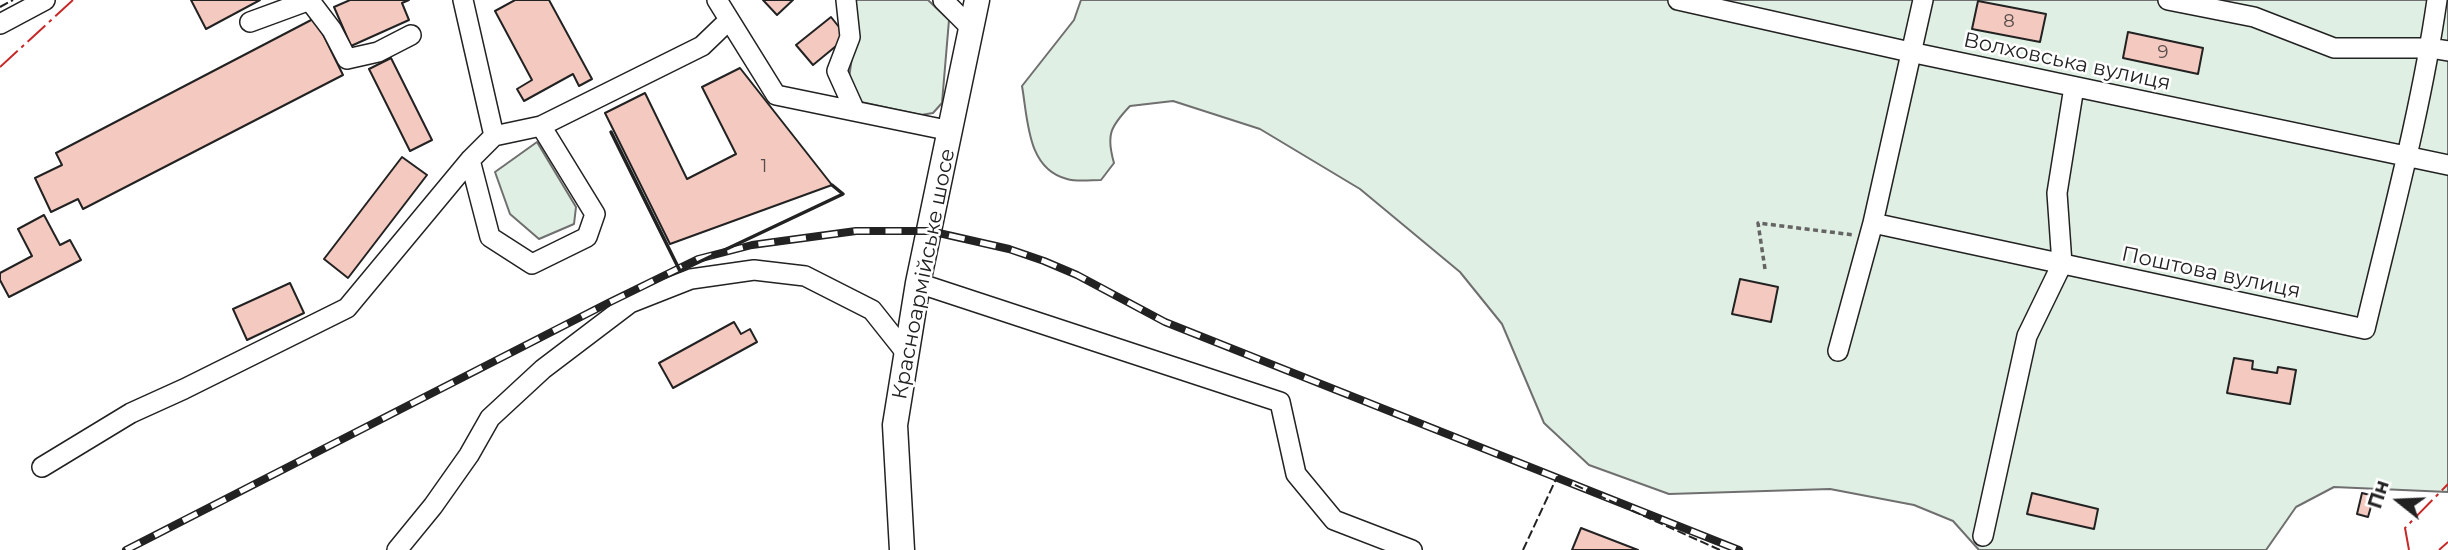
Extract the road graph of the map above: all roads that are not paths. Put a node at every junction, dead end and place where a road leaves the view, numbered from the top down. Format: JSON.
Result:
{"nodes":[{"id":1,"x":45,"y":0,"type":"edge"},
{"id":2,"x":310,"y":0,"type":"edge"},
{"id":3,"x":463,"y":0,"type":"edge"},
{"id":4,"x":717,"y":0,"type":"edge"},
{"id":5,"x":846,"y":0,"type":"edge"},
{"id":6,"x":943,"y":0,"type":"edge"},
{"id":7,"x":977,"y":0,"type":"edge"},
{"id":8,"x":1678,"y":0,"type":"edge"},
{"id":9,"x":1923,"y":0,"type":"edge"},
{"id":10,"x":2168,"y":0,"type":"edge"},
{"id":11,"x":2437,"y":0,"type":"edge"},
{"id":12,"x":729,"y":20,"type":"junction"},
{"id":13,"x":250,"y":22,"type":"dead end"},
{"id":14,"x":0,"y":24,"type":"edge"},
{"id":15,"x":971,"y":28,"type":"junction"},
{"id":16,"x":411,"y":35,"type":"dead end"},
{"id":17,"x":2439,"y":50,"type":"edge"},
{"id":18,"x":1910,"y":52,"type":"junction"},
{"id":19,"x":2074,"y":86,"type":"junction"},
{"id":20,"x":855,"y":111,"type":"junction"},
{"id":21,"x":541,"y":126,"type":"junction"},
{"id":22,"x":951,"y":131,"type":"junction"},
{"id":23,"x":494,"y":136,"type":"junction"},
{"id":24,"x":2407,"y":156,"type":"junction"},
{"id":25,"x":470,"y":160,"type":"junction"},
{"id":26,"x":2448,"y":165,"type":"edge"},
{"id":27,"x":1871,"y":230,"type":"junction"},
{"id":28,"x":2062,"y":264,"type":"junction"},
{"id":29,"x":918,"y":283,"type":"junction"},
{"id":30,"x":1838,"y":351,"type":"dead end"},
{"id":31,"x":907,"y":354,"type":"junction"},
{"id":32,"x":42,"y":467,"type":"dead end"},
{"id":33,"x":1983,"y":536,"type":"dead end"},
{"id":34,"x":397,"y":550,"type":"edge"},
{"id":35,"x":902,"y":550,"type":"edge"},
{"id":36,"x":1412,"y":550,"type":"edge"}],
"edges":[{"from":1,"to":14,"type":"street"},
{"from":2,"to":13,"type":"street"},
{"from":2,"to":16,"type":"street"},
{"from":3,"to":23,"type":"street"},
{"from":4,"to":12,"type":"street"},
{"from":5,"to":20,"type":"street"},
{"from":6,"to":15,"type":"street"},
{"from":7,"to":15,"type":"main road","name":"Красноармійське шосе"},
{"from":8,"to":18,"type":"street","name":"Волховська вулиця"},
{"from":9,"to":18,"type":"street"},
{"from":10,"to":17,"type":"street"},
{"from":11,"to":17,"type":"street"},
{"from":12,"to":20,"type":"street"},
{"from":12,"to":21,"type":"street"},
{"from":15,"to":22,"type":"main road","name":"Красноармійське шосе"},
{"from":17,"to":24,"type":"street"},
{"from":18,"to":19,"type":"street","name":"Волховська вулиця"},
{"from":18,"to":27,"type":"street"},
{"from":19,"to":24,"type":"street","name":"Волховська вулиця"},
{"from":19,"to":28,"type":"street"},
{"from":20,"to":22,"type":"street"},
{"from":21,"to":23,"type":"street"},
{"from":21,"to":25,"type":"street"},
{"from":22,"to":29,"type":"main road","name":"Красноармійське шосе"},
{"from":23,"to":25,"type":"street"},
{"from":24,"to":26,"type":"street","name":"Волховська вулиця"},
{"from":24,"to":28,"type":"street","name":"Поштова вулиця"},
{"from":25,"to":32,"type":"street"},
{"from":27,"to":28,"type":"street","name":"Поштова вулиця"},
{"from":27,"to":30,"type":"street"},
{"from":28,"to":33,"type":"street"},
{"from":29,"to":31,"type":"main road","name":"Красноармійське шосе"},
{"from":29,"to":36,"type":"street"},
{"from":31,"to":34,"type":"street"},
{"from":31,"to":35,"type":"main road","name":"Красноармійське шосе"}]}
